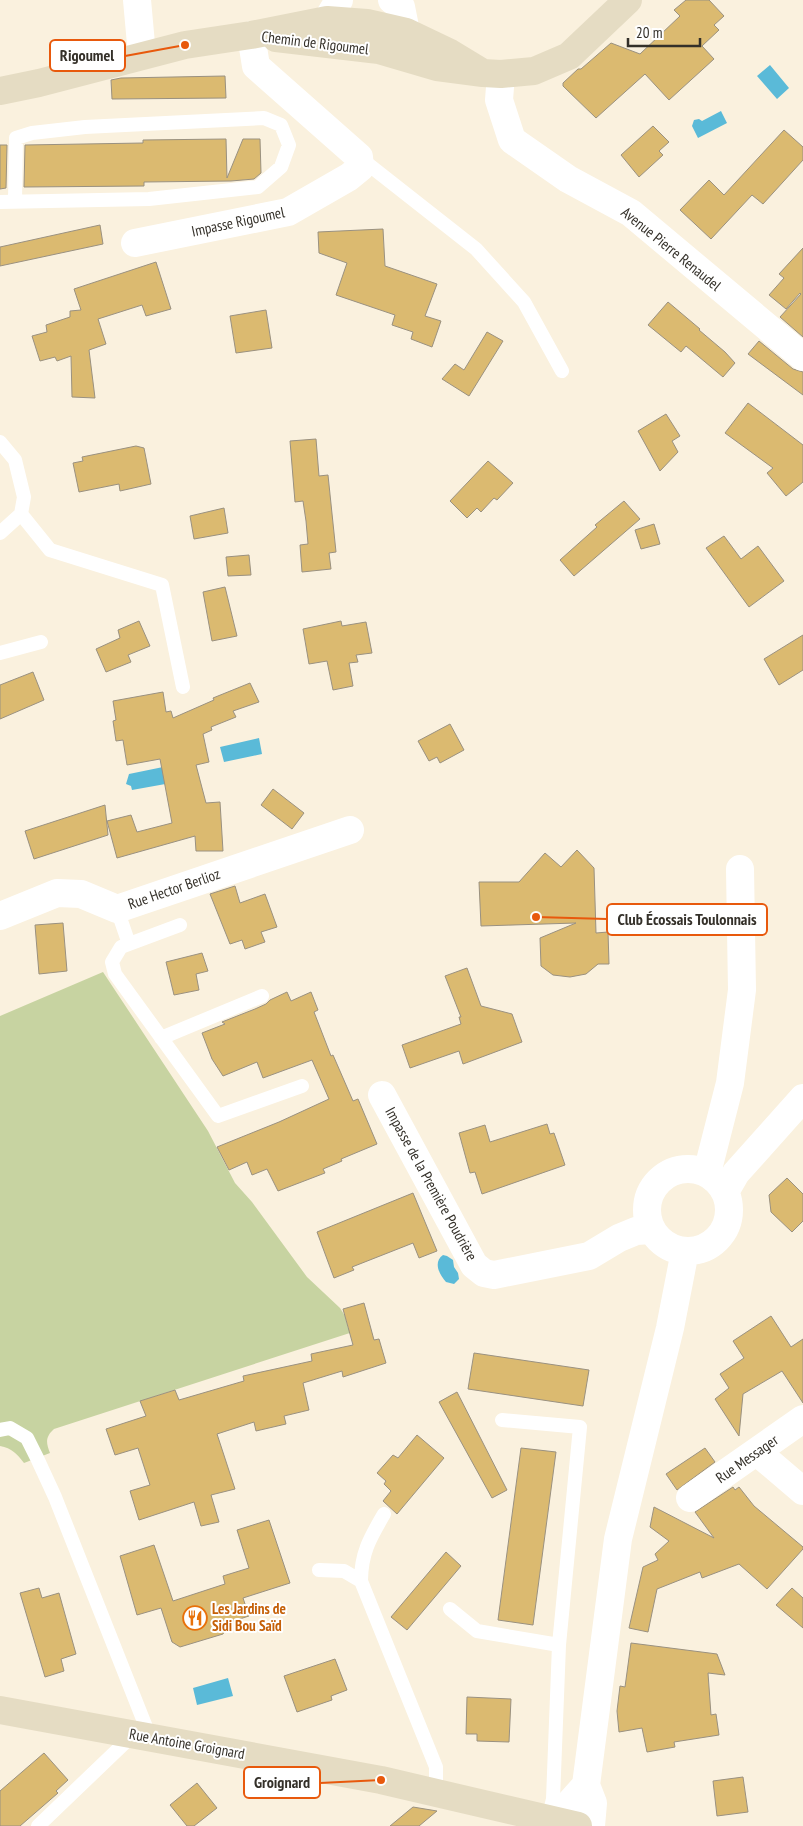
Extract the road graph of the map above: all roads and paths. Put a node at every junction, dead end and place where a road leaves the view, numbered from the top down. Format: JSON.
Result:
{"nodes":[{"id":1,"x":137,"y":0,"type":"edge"},
{"id":2,"x":392,"y":0,"type":"edge"},
{"id":3,"x":628,"y":0,"type":"edge"},
{"id":4,"x":333,"y":10,"type":"edge"},
{"id":5,"x":406,"y":32,"type":"junction"},
{"id":6,"x":251,"y":35,"type":"junction"},
{"id":7,"x":379,"y":50,"type":"junction"},
{"id":8,"x":142,"y":56,"type":"junction"},
{"id":9,"x":492,"y":74,"type":"junction"},
{"id":10,"x":0,"y":91,"type":"edge"},
{"id":11,"x":359,"y":157,"type":"junction"},
{"id":12,"x":0,"y":202,"type":"edge"},
{"id":13,"x":15,"y":202,"type":"junction"},
{"id":14,"x":135,"y":243,"type":"dead end"},
{"id":15,"x":803,"y":357,"type":"edge"},
{"id":16,"x":562,"y":371,"type":"dead end"},
{"id":17,"x":0,"y":442,"type":"edge"},
{"id":18,"x":21,"y":514,"type":"junction"},
{"id":19,"x":0,"y":533,"type":"edge"},
{"id":20,"x":40,"y":642,"type":"dead end"},
{"id":21,"x":0,"y":652,"type":"edge"},
{"id":22,"x":183,"y":688,"type":"dead end"},
{"id":23,"x":350,"y":830,"type":"dead end"},
{"id":24,"x":740,"y":869,"type":"dead end"},
{"id":25,"x":116,"y":909,"type":"junction"},
{"id":26,"x":0,"y":916,"type":"edge"},
{"id":27,"x":180,"y":925,"type":"dead end"},
{"id":28,"x":129,"y":944,"type":"junction"},
{"id":29,"x":262,"y":996,"type":"dead end"},
{"id":30,"x":161,"y":1038,"type":"junction"},
{"id":31,"x":302,"y":1086,"type":"dead end"},
{"id":32,"x":382,"y":1095,"type":"dead end"},
{"id":33,"x":803,"y":1098,"type":"edge"},
{"id":34,"x":716,"y":1183,"type":"junction"},
{"id":35,"x":652,"y":1230,"type":"junction"},
{"id":36,"x":685,"y":1251,"type":"junction"},
{"id":37,"x":803,"y":1419,"type":"edge"},
{"id":38,"x":502,"y":1420,"type":"dead end"},
{"id":39,"x":0,"y":1430,"type":"edge"},
{"id":40,"x":757,"y":1452,"type":"junction"},
{"id":41,"x":803,"y":1491,"type":"edge"},
{"id":42,"x":690,"y":1498,"type":"dead end"},
{"id":43,"x":384,"y":1514,"type":"dead end"},
{"id":44,"x":319,"y":1570,"type":"dead end"},
{"id":45,"x":361,"y":1580,"type":"junction"},
{"id":46,"x":450,"y":1609,"type":"dead end"},
{"id":47,"x":559,"y":1646,"type":"junction"},
{"id":48,"x":0,"y":1710,"type":"edge"},
{"id":49,"x":142,"y":1736,"type":"junction"},
{"id":50,"x":436,"y":1792,"type":"junction"},
{"id":51,"x":566,"y":1824,"type":"edge"},
{"id":52,"x":38,"y":1826,"type":"edge"}],
"edges":[{"from":1,"to":8,"type":"street"},
{"from":2,"to":5,"type":"street"},
{"from":3,"to":9,"type":"main road"},
{"from":4,"to":5,"type":"main road","name":"Chemin de Rigoumel"},
{"from":4,"to":6,"type":"main road","name":"Chemin de Rigoumel"},
{"from":5,"to":7,"type":"street","name":"Chemin de Rigoumel"},
{"from":5,"to":9,"type":"main road","name":"Chemin de Rigoumel"},
{"from":6,"to":7,"type":"main road","name":"Chemin de Rigoumel"},
{"from":6,"to":8,"type":"main road","name":"Chemin de Rigoumel"},
{"from":6,"to":11,"type":"street"},
{"from":7,"to":9,"type":"main road","name":"Chemin de Rigoumel"},
{"from":8,"to":10,"type":"main road","name":"Chemin de Rigoumel"},
{"from":9,"to":15,"type":"street","name":"Avenue Pierre Renaudel"},
{"from":11,"to":14,"type":"street","name":"Impasse Rigoumel"},
{"from":11,"to":16,"type":"lane"},
{"from":12,"to":13,"type":"lane"},
{"from":13,"to":13,"type":"lane"},
{"from":17,"to":18,"type":"lane"},
{"from":18,"to":19,"type":"lane"},
{"from":18,"to":22,"type":"lane"},
{"from":20,"to":21,"type":"lane"},
{"from":23,"to":25,"type":"street","name":"Rue Hector Berlioz"},
{"from":24,"to":34,"type":"street"},
{"from":25,"to":26,"type":"street","name":"Rue Hector Berlioz"},
{"from":25,"to":28,"type":"lane"},
{"from":27,"to":28,"type":"lane"},
{"from":28,"to":30,"type":"lane"},
{"from":29,"to":30,"type":"lane"},
{"from":30,"to":31,"type":"lane"},
{"from":32,"to":35,"type":"street","name":"Impasse de la Première Poudrière"},
{"from":33,"to":34,"type":"street"},
{"from":34,"to":35,"type":"street"},
{"from":34,"to":36,"type":"street"},
{"from":35,"to":36,"type":"street"},
{"from":36,"to":51,"type":"street"},
{"from":37,"to":40,"type":"street","name":"Rue Messager"},
{"from":38,"to":47,"type":"lane"},
{"from":39,"to":49,"type":"lane"},
{"from":40,"to":41,"type":"street"},
{"from":40,"to":42,"type":"street","name":"Rue Messager"},
{"from":43,"to":45,"type":"lane"},
{"from":44,"to":45,"type":"lane"},
{"from":45,"to":50,"type":"lane"},
{"from":46,"to":47,"type":"lane"},
{"from":47,"to":51,"type":"lane"},
{"from":48,"to":49,"type":"main road","name":"Rue Antoine Groignard"},
{"from":49,"to":50,"type":"main road","name":"Rue Antoine Groignard"},
{"from":49,"to":52,"type":"lane"},
{"from":50,"to":51,"type":"main road","name":"Rue Antoine Groignard"}]}
